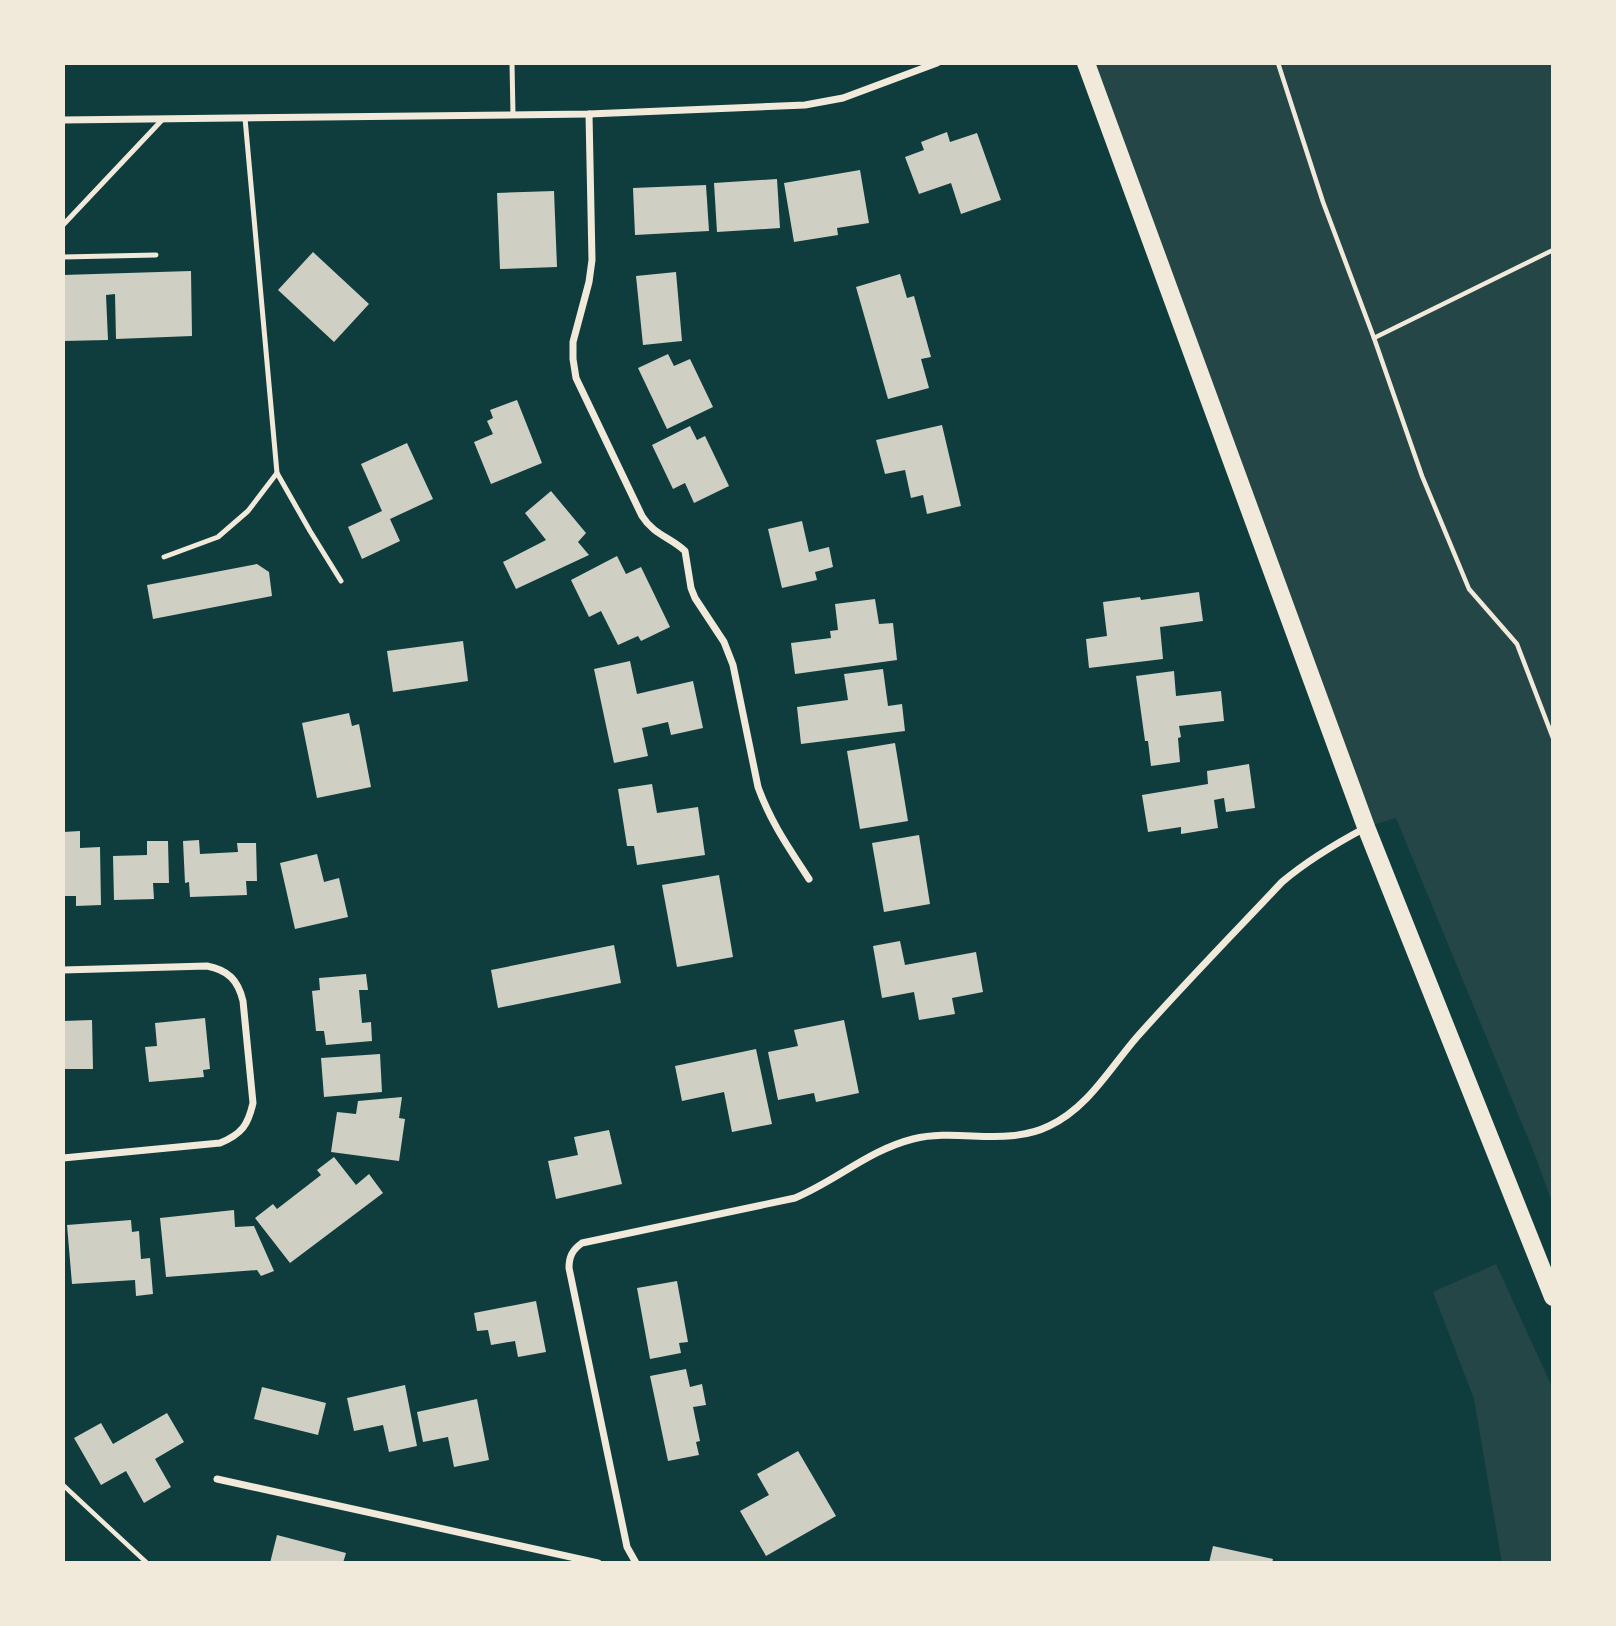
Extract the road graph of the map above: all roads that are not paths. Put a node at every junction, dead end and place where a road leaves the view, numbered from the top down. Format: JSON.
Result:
{"nodes":[{"id":1,"x":512,"y":63,"type":"edge"},
{"id":2,"x":937,"y":63,"type":"edge"},
{"id":3,"x":1086,"y":63,"type":"edge"},
{"id":4,"x":589,"y":114,"type":"junction"},
{"id":5,"x":513,"y":115,"type":"junction"},
{"id":6,"x":245,"y":118,"type":"junction"},
{"id":7,"x":163,"y":119,"type":"junction"},
{"id":8,"x":63,"y":120,"type":"edge"},
{"id":9,"x":63,"y":225,"type":"edge"},
{"id":10,"x":156,"y":255,"type":"dead end"},
{"id":11,"x":63,"y":257,"type":"edge"},
{"id":12,"x":277,"y":473,"type":"junction"},
{"id":13,"x":164,"y":557,"type":"dead end"},
{"id":14,"x":341,"y":581,"type":"dead end"},
{"id":15,"x":1366,"y":827,"type":"junction"},
{"id":16,"x":809,"y":879,"type":"dead end"},
{"id":17,"x":63,"y":970,"type":"edge"},
{"id":18,"x":63,"y":1158,"type":"edge"},
{"id":19,"x":1553,"y":1297,"type":"edge"},
{"id":20,"x":216,"y":1479,"type":"dead end"},
{"id":21,"x":598,"y":1563,"type":"edge"},
{"id":22,"x":636,"y":1563,"type":"edge"}],
"edges":[{"from":1,"to":5,"type":"lane"},
{"from":2,"to":4,"type":"street"},
{"from":3,"to":15,"type":"main road"},
{"from":4,"to":5,"type":"street"},
{"from":4,"to":16,"type":"street"},
{"from":5,"to":6,"type":"street"},
{"from":6,"to":7,"type":"street"},
{"from":6,"to":12,"type":"lane"},
{"from":7,"to":8,"type":"street"},
{"from":7,"to":9,"type":"lane"},
{"from":10,"to":11,"type":"lane"},
{"from":12,"to":13,"type":"lane"},
{"from":12,"to":14,"type":"lane"},
{"from":15,"to":19,"type":"main road"},
{"from":15,"to":22,"type":"street"},
{"from":17,"to":18,"type":"street"},
{"from":20,"to":21,"type":"street"}]}
